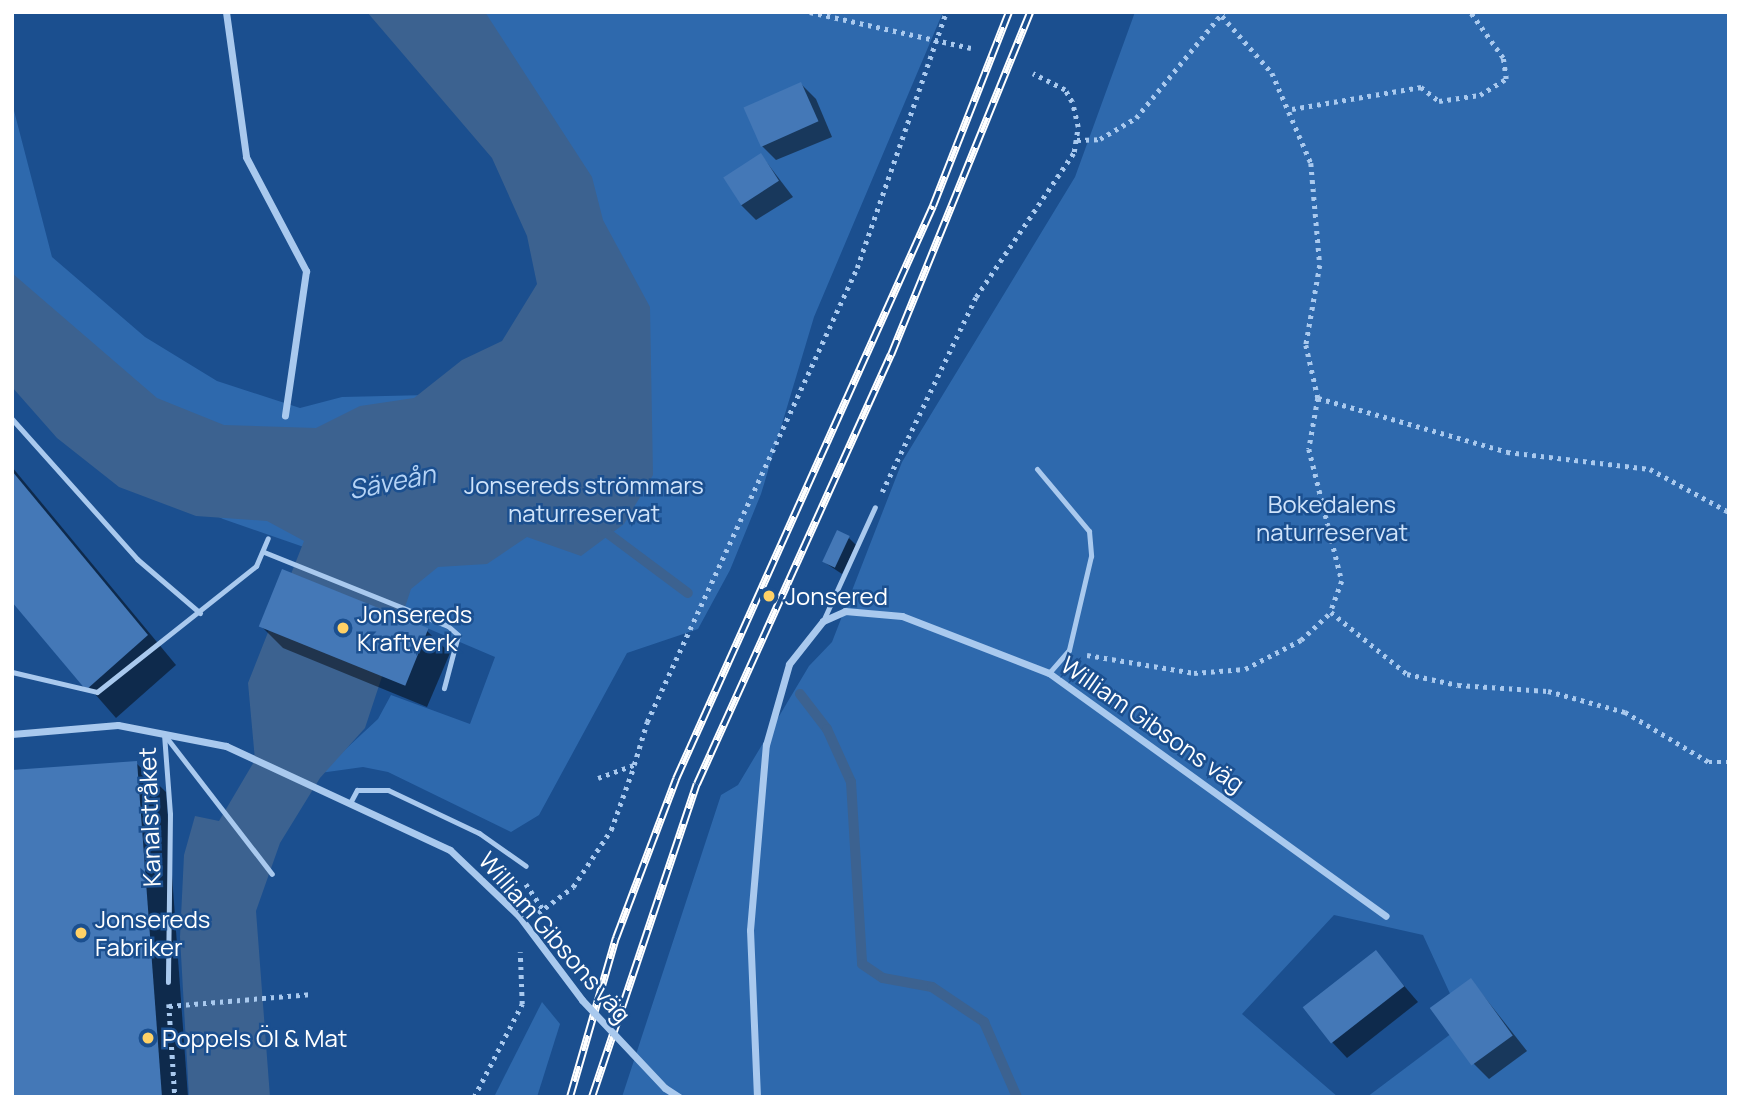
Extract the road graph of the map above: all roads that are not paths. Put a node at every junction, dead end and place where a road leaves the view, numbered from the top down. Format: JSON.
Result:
{"nodes":[{"id":1,"x":226,"y":12,"type":"edge"},
{"id":2,"x":285,"y":415,"type":"dead end"},
{"id":3,"x":12,"y":419,"type":"edge"},
{"id":4,"x":1037,"y":469,"type":"dead end"},
{"id":5,"x":875,"y":507,"type":"road end"},
{"id":6,"x":268,"y":538,"type":"dead end"},
{"id":7,"x":264,"y":552,"type":"junction"},
{"id":8,"x":200,"y":613,"type":"junction"},
{"id":9,"x":823,"y":621,"type":"junction"},
{"id":10,"x":12,"y":672,"type":"edge"},
{"id":11,"x":1049,"y":673,"type":"junction"},
{"id":12,"x":444,"y":688,"type":"dead end"},
{"id":13,"x":12,"y":734,"type":"edge"},
{"id":14,"x":164,"y":734,"type":"junction"},
{"id":15,"x":350,"y":803,"type":"junction"},
{"id":16,"x":526,"y":866,"type":"road end"},
{"id":17,"x":272,"y":874,"type":"dead end"},
{"id":18,"x":1386,"y":916,"type":"dead end"},
{"id":19,"x":168,"y":982,"type":"road end"},
{"id":20,"x":679,"y":1097,"type":"edge"},
{"id":21,"x":757,"y":1097,"type":"edge"}],
"edges":[{"from":1,"to":2,"type":"street"},
{"from":3,"to":8,"type":"lane"},
{"from":4,"to":11,"type":"lane"},
{"from":5,"to":9,"type":"lane"},
{"from":6,"to":7,"type":"lane"},
{"from":7,"to":8,"type":"lane"},
{"from":7,"to":12,"type":"lane"},
{"from":8,"to":10,"type":"lane"},
{"from":9,"to":11,"type":"street","name":"William Gibsons väg"},
{"from":9,"to":21,"type":"street"},
{"from":11,"to":18,"type":"street","name":"William Gibsons väg"},
{"from":13,"to":14,"type":"street","name":"William Gibsons väg"},
{"from":14,"to":15,"type":"street","name":"William Gibsons väg"},
{"from":14,"to":17,"type":"lane"},
{"from":14,"to":19,"type":"lane","name":"Kanalstråket"},
{"from":15,"to":16,"type":"lane","name":"William Gibsons väg"},
{"from":15,"to":20,"type":"street","name":"William Gibsons väg","bridge":true}]}
